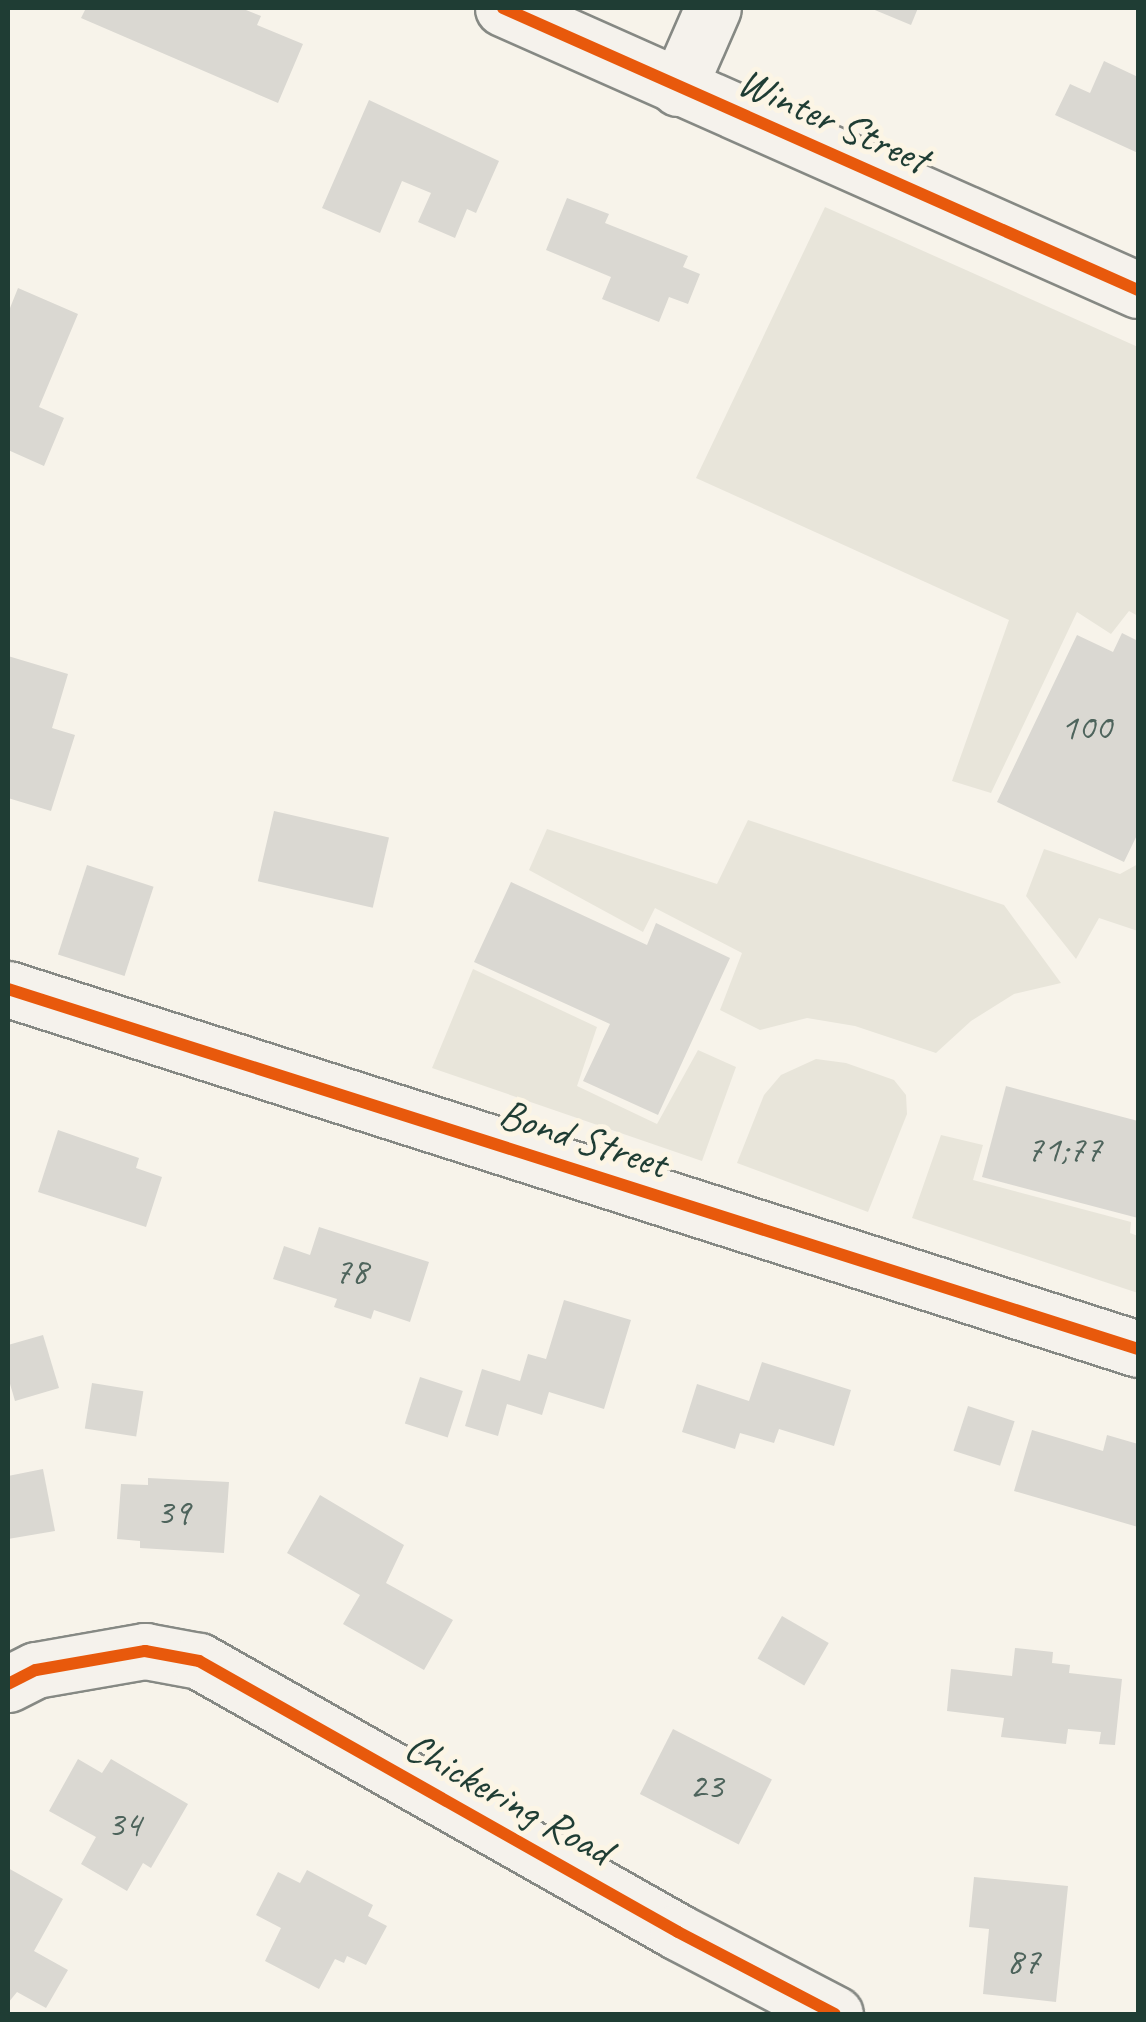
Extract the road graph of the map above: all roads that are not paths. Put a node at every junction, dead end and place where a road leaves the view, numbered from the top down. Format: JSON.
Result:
{"nodes":[{"id":1,"x":503,"y":8,"type":"edge"},
{"id":2,"x":713,"y":8,"type":"edge"},
{"id":3,"x":678,"y":88,"type":"junction"},
{"id":4,"x":1138,"y":290,"type":"edge"},
{"id":5,"x":8,"y":989,"type":"edge"},
{"id":6,"x":1138,"y":1349,"type":"edge"},
{"id":7,"x":8,"y":1684,"type":"edge"},
{"id":8,"x":835,"y":2014,"type":"edge"}],
"edges":[{"from":1,"to":3,"type":"street","name":"Winter Street"},
{"from":2,"to":3,"type":"street"},
{"from":3,"to":4,"type":"street","name":"Winter Street"},
{"from":5,"to":6,"type":"street","name":"Bond Street"},
{"from":7,"to":8,"type":"street","name":"Chickering Road"}]}
